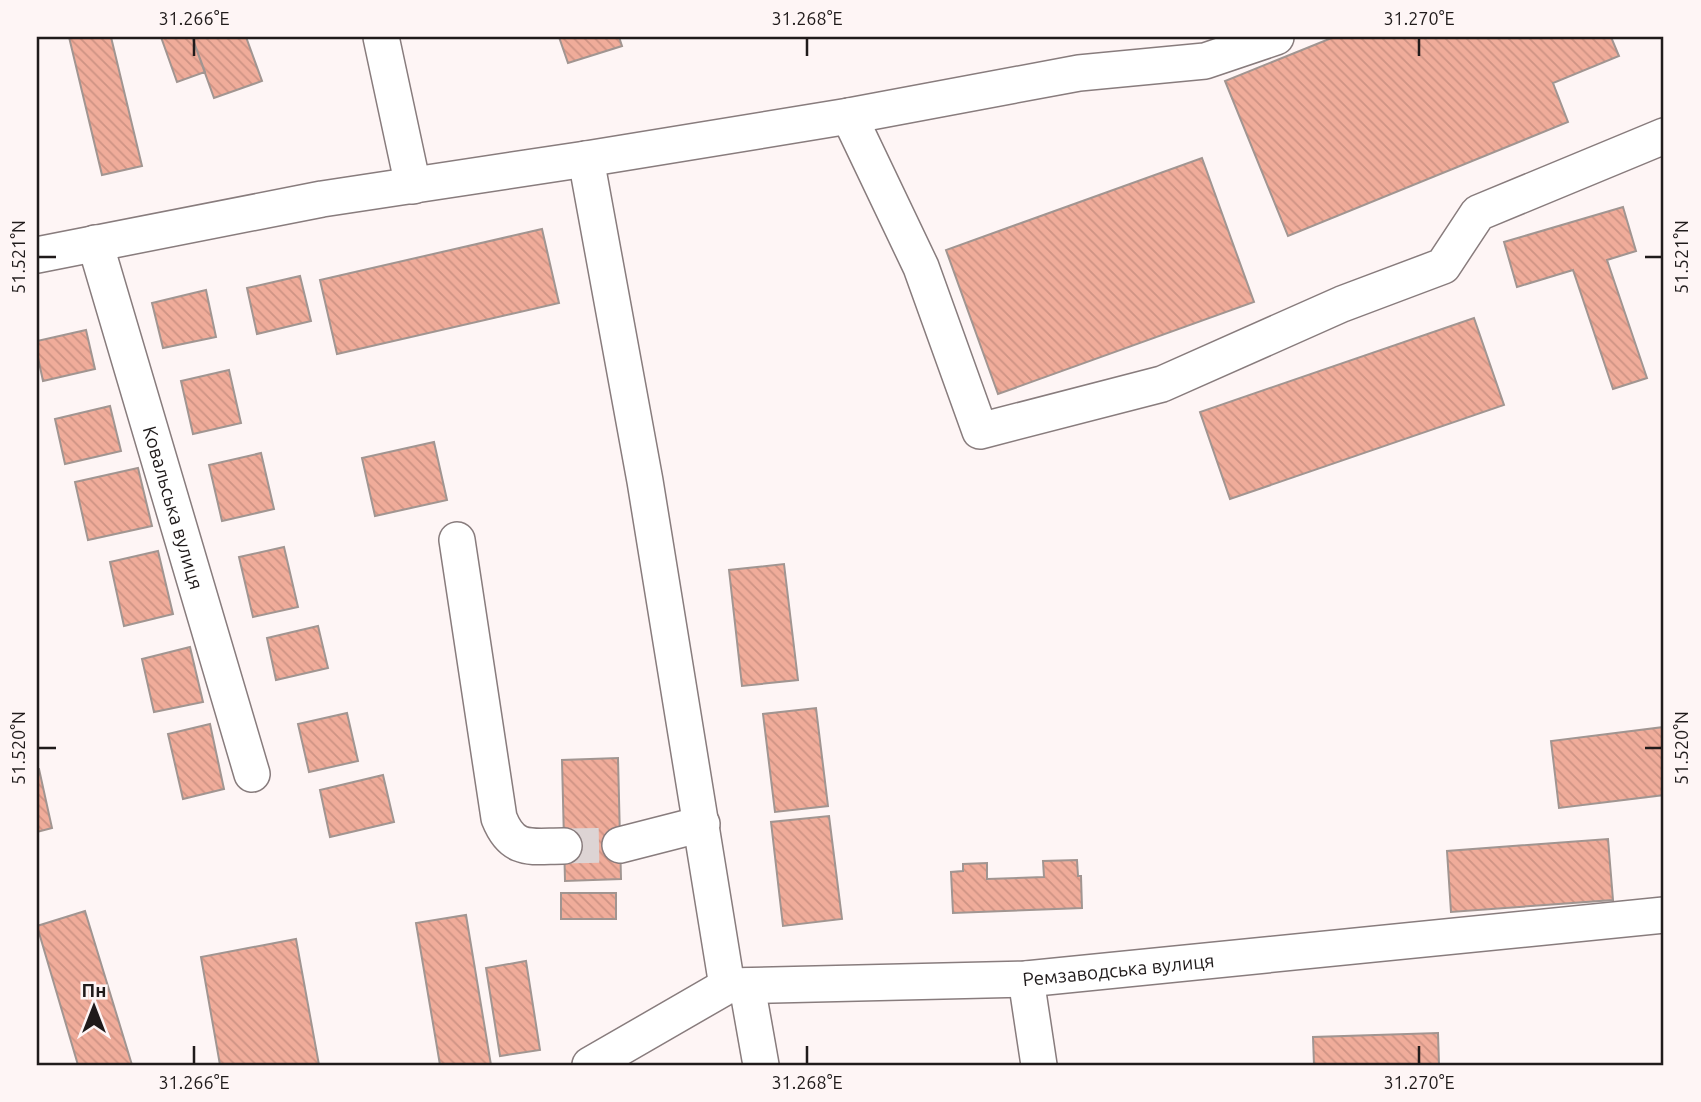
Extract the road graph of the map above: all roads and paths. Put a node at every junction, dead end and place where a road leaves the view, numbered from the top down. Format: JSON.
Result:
{"nodes":[{"id":1,"x":381,"y":37,"type":"edge"},
{"id":2,"x":1276,"y":37,"type":"edge"},
{"id":3,"x":849,"y":116,"type":"junction"},
{"id":4,"x":1664,"y":136,"type":"edge"},
{"id":5,"x":586,"y":159,"type":"junction"},
{"id":6,"x":413,"y":186,"type":"junction"},
{"id":7,"x":95,"y":243,"type":"junction"},
{"id":8,"x":37,"y":255,"type":"edge"},
{"id":9,"x":457,"y":540,"type":"dead end"},
{"id":10,"x":252,"y":774,"type":"dead end"},
{"id":11,"x":702,"y":824,"type":"junction"},
{"id":12,"x":620,"y":845,"type":"tunnel mouth"},
{"id":13,"x":564,"y":846,"type":"tunnel mouth"},
{"id":14,"x":1664,"y":915,"type":"edge"},
{"id":15,"x":1026,"y":979,"type":"junction"},
{"id":16,"x":737,"y":986,"type":"junction"},
{"id":17,"x":590,"y":1065,"type":"edge"},
{"id":18,"x":761,"y":1065,"type":"edge"},
{"id":19,"x":1039,"y":1065,"type":"edge"}],
"edges":[{"from":1,"to":6,"type":"street"},
{"from":2,"to":3,"type":"street"},
{"from":3,"to":4,"type":"street"},
{"from":3,"to":5,"type":"street"},
{"from":5,"to":6,"type":"street"},
{"from":5,"to":11,"type":"street"},
{"from":6,"to":7,"type":"street"},
{"from":7,"to":8,"type":"street"},
{"from":7,"to":10,"type":"street","name":"Ковальська вулиця"},
{"from":9,"to":13,"type":"street"},
{"from":11,"to":12,"type":"street"},
{"from":11,"to":16,"type":"street"},
{"from":14,"to":15,"type":"street","name":"Ремзаводська вулиця"},
{"from":15,"to":16,"type":"street","name":"Ремзаводська вулиця"},
{"from":15,"to":19,"type":"street"},
{"from":16,"to":17,"type":"street","name":"Ремзаводська вулиця"},
{"from":16,"to":18,"type":"street"}]}
